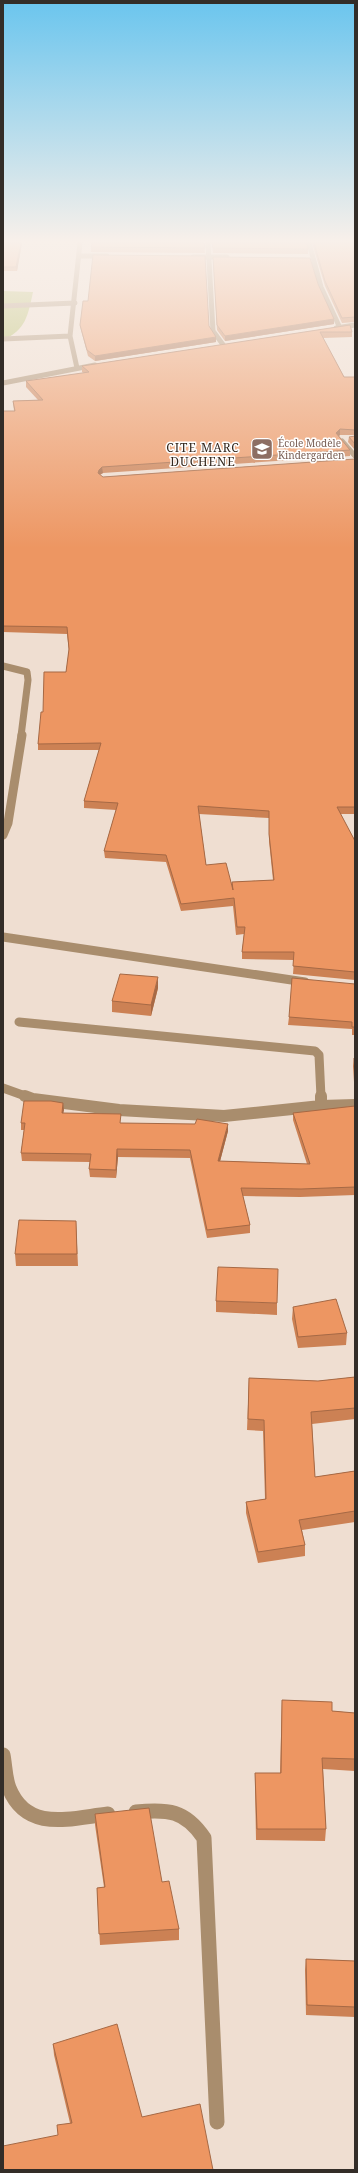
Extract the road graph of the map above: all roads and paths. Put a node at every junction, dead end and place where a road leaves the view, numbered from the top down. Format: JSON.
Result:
{"nodes":[{"id":1,"x":72,"y":344,"type":"edge"},
{"id":2,"x":232,"y":345,"type":"edge"},
{"id":3,"x":224,"y":346,"type":"joint"},
{"id":4,"x":216,"y":347,"type":"edge"},
{"id":5,"x":100,"y":365,"type":"edge"},
{"id":6,"x":77,"y":368,"type":"junction"},
{"id":7,"x":3,"y":383,"type":"edge"},
{"id":8,"x":348,"y":439,"type":"edge"},
{"id":9,"x":355,"y":456,"type":"edge"},
{"id":10,"x":347,"y":461,"type":"edge"},
{"id":11,"x":355,"y":461,"type":"edge"},
{"id":12,"x":3,"y":666,"type":"edge"},
{"id":13,"x":3,"y":789,"type":"edge"},
{"id":14,"x":13,"y":790,"type":"junction"},
{"id":15,"x":3,"y":835,"type":"edge"},
{"id":16,"x":3,"y":937,"type":"edge"},
{"id":17,"x":312,"y":983,"type":"edge"},
{"id":18,"x":19,"y":1022,"type":"dead end"},
{"id":19,"x":3,"y":1088,"type":"edge"},
{"id":20,"x":355,"y":1105,"type":"edge"},
{"id":21,"x":321,"y":1106,"type":"junction"},
{"id":22,"x":3,"y":1754,"type":"edge"},
{"id":23,"x":218,"y":2122,"type":"dead end"}],
"edges":[{"from":1,"to":6,"type":"street"},
{"from":2,"to":3,"type":"street"},
{"from":3,"to":4,"type":"street"},
{"from":5,"to":6,"type":"street"},
{"from":6,"to":7,"type":"street"},
{"from":8,"to":9,"type":"street"},
{"from":10,"to":11,"type":"street"},
{"from":12,"to":14,"type":"street"},
{"from":13,"to":14,"type":"street"},
{"from":14,"to":15,"type":"street"},
{"from":16,"to":17,"type":"street"},
{"from":18,"to":21,"type":"street"},
{"from":19,"to":21,"type":"street"},
{"from":20,"to":21,"type":"street"},
{"from":22,"to":23,"type":"street"}]}
